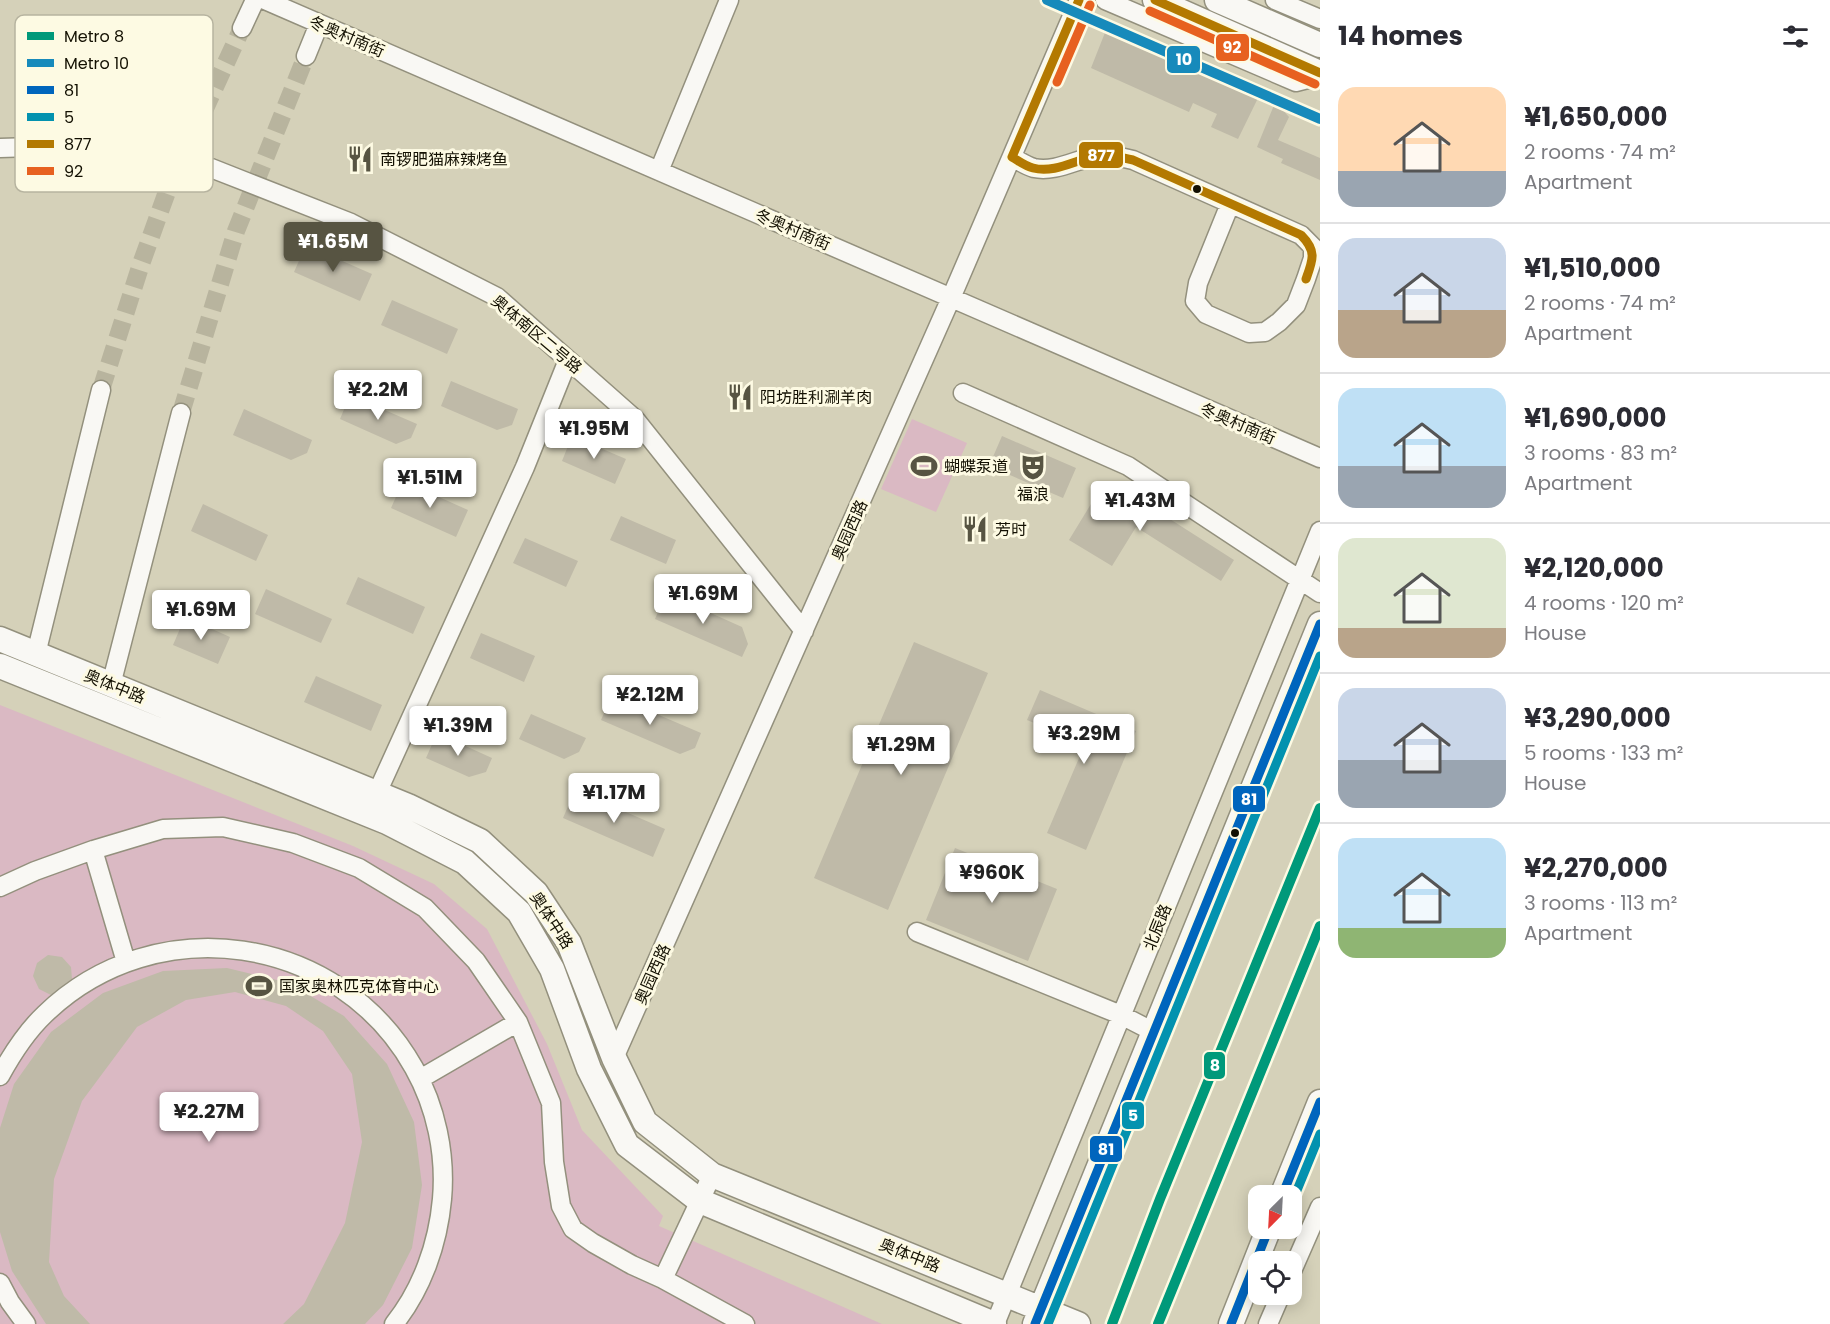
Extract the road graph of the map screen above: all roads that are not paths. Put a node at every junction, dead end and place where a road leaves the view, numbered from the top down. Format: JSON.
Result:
{"nodes":[{"id":1,"x":255,"y":0,"type":"edge"},
{"id":2,"x":265,"y":0,"type":"edge"},
{"id":3,"x":729,"y":0,"type":"edge"},
{"id":4,"x":1079,"y":0,"type":"edge"},
{"id":5,"x":1104,"y":0,"type":"edge"},
{"id":6,"x":1155,"y":0,"type":"edge"},
{"id":7,"x":1217,"y":0,"type":"edge"},
{"id":8,"x":1275,"y":0,"type":"edge"},
{"id":9,"x":284,"y":4,"type":"edge"},
{"id":10,"x":1320,"y":20,"type":"edge"},
{"id":11,"x":319,"y":24,"type":"junction"},
{"id":12,"x":242,"y":28,"type":"tunnel mouth"},
{"id":13,"x":1320,"y":45,"type":"edge"},
{"id":14,"x":306,"y":56,"type":"tunnel mouth"},
{"id":15,"x":1320,"y":74,"type":"edge"},
{"id":16,"x":0,"y":148,"type":"edge"},
{"id":17,"x":15,"y":148,"type":"edge"},
{"id":18,"x":1012,"y":157,"type":"junction"},
{"id":19,"x":213,"y":169,"type":"edge"},
{"id":20,"x":658,"y":171,"type":"junction"},
{"id":21,"x":1230,"y":204,"type":"junction"},
{"id":22,"x":951,"y":298,"type":"junction"},
{"id":23,"x":568,"y":360,"type":"junction"},
{"id":24,"x":101,"y":390,"type":"tunnel mouth"},
{"id":25,"x":963,"y":393,"type":"dead end"},
{"id":26,"x":181,"y":413,"type":"tunnel mouth"},
{"id":27,"x":1320,"y":459,"type":"edge"},
{"id":28,"x":1320,"y":531,"type":"edge"},
{"id":29,"x":1300,"y":581,"type":"junction"},
{"id":30,"x":1320,"y":593,"type":"edge"},
{"id":31,"x":1320,"y":624,"type":"edge"},
{"id":32,"x":804,"y":632,"type":"junction"},
{"id":33,"x":0,"y":639,"type":"edge"},
{"id":34,"x":36,"y":654,"type":"junction"},
{"id":35,"x":0,"y":666,"type":"edge"},
{"id":36,"x":111,"y":685,"type":"junction"},
{"id":37,"x":377,"y":793,"type":"junction"},
{"id":38,"x":93,"y":850,"type":"junction"},
{"id":39,"x":0,"y":887,"type":"edge"},
{"id":40,"x":917,"y":932,"type":"dead end"},
{"id":41,"x":126,"y":962,"type":"junction"},
{"id":42,"x":1121,"y":1015,"type":"junction"},
{"id":43,"x":518,"y":1022,"type":"junction"},
{"id":44,"x":1154,"y":1032,"type":"junction"},
{"id":45,"x":614,"y":1058,"type":"junction"},
{"id":46,"x":0,"y":1076,"type":"edge"},
{"id":47,"x":420,"y":1079,"type":"junction"},
{"id":48,"x":1320,"y":1102,"type":"edge"},
{"id":49,"x":712,"y":1175,"type":"junction"},
{"id":50,"x":1286,"y":1185,"type":"edge"},
{"id":51,"x":700,"y":1200,"type":"junction"},
{"id":52,"x":1320,"y":1207,"type":"edge"},
{"id":53,"x":1265,"y":1239,"type":"edge"},
{"id":54,"x":1301,"y":1251,"type":"edge"},
{"id":55,"x":663,"y":1279,"type":"junction"},
{"id":56,"x":0,"y":1283,"type":"edge"},
{"id":57,"x":1006,"y":1294,"type":"junction"},
{"id":58,"x":1276,"y":1305,"type":"edge"},
{"id":59,"x":1038,"y":1317,"type":"edge"},
{"id":60,"x":26,"y":1324,"type":"edge"},
{"id":61,"x":394,"y":1324,"type":"edge"},
{"id":62,"x":745,"y":1324,"type":"edge"},
{"id":63,"x":995,"y":1324,"type":"edge"},
{"id":64,"x":1078,"y":1324,"type":"edge"},
{"id":65,"x":1231,"y":1324,"type":"edge"},
{"id":66,"x":1268,"y":1324,"type":"edge"}],
"edges":[{"from":1,"to":12,"type":"street"},
{"from":2,"to":9,"type":"street","name":"冬奥村南街"},
{"from":3,"to":20,"type":"street"},
{"from":4,"to":18,"type":"street","name":"奥园西路"},
{"from":5,"to":15,"type":"street"},
{"from":6,"to":15,"type":"main road"},
{"from":7,"to":13,"type":"main road"},
{"from":8,"to":10,"type":"street"},
{"from":9,"to":11,"type":"street","name":"冬奥村南街"},
{"from":11,"to":14,"type":"street"},
{"from":11,"to":20,"type":"street","name":"冬奥村南街"},
{"from":16,"to":17,"type":"street","name":"奥体南区二号路"},
{"from":18,"to":21,"type":"street"},
{"from":18,"to":22,"type":"street","name":"奥园西路"},
{"from":19,"to":23,"type":"street","name":"奥体南区二号路"},
{"from":20,"to":22,"type":"street","name":"冬奥村南街"},
{"from":21,"to":21,"type":"street"},
{"from":22,"to":27,"type":"street","name":"冬奥村南街"},
{"from":22,"to":32,"type":"street","name":"奥园西路"},
{"from":23,"to":32,"type":"street","name":"奥体南区二号路"},
{"from":23,"to":37,"type":"street"},
{"from":24,"to":34,"type":"street"},
{"from":25,"to":29,"type":"street"},
{"from":26,"to":36,"type":"street"},
{"from":28,"to":29,"type":"street","name":"北辰路"},
{"from":29,"to":30,"type":"street"},
{"from":29,"to":42,"type":"street","name":"北辰路"},
{"from":31,"to":44,"type":"main road"},
{"from":32,"to":45,"type":"street","name":"奥园西路"},
{"from":33,"to":34,"type":"main road","name":"奥体中路"},
{"from":34,"to":36,"type":"main road","name":"奥体中路"},
{"from":35,"to":51,"type":"main road","name":"奥体中路"},
{"from":36,"to":37,"type":"main road","name":"奥体中路"},
{"from":37,"to":45,"type":"main road","name":"奥体中路"},
{"from":38,"to":39,"type":"street"},
{"from":38,"to":41,"type":"street"},
{"from":38,"to":43,"type":"street"},
{"from":40,"to":42,"type":"street"},
{"from":41,"to":46,"type":"street"},
{"from":41,"to":47,"type":"street"},
{"from":42,"to":44,"type":"street"},
{"from":42,"to":57,"type":"street","name":"北辰路"},
{"from":43,"to":47,"type":"street"},
{"from":43,"to":55,"type":"street"},
{"from":44,"to":59,"type":"main road"},
{"from":45,"to":49,"type":"main road","name":"奥体中路"},
{"from":47,"to":61,"type":"street"},
{"from":48,"to":50,"type":"main road"},
{"from":49,"to":51,"type":"street"},
{"from":49,"to":57,"type":"main road","name":"奥体中路"},
{"from":51,"to":55,"type":"street"},
{"from":51,"to":63,"type":"main road","name":"奥体中路"},
{"from":52,"to":54,"type":"street"},
{"from":53,"to":65,"type":"main road"},
{"from":55,"to":62,"type":"street"},
{"from":56,"to":60,"type":"street"},
{"from":57,"to":59,"type":"main road","name":"奥体中路"},
{"from":57,"to":63,"type":"street","name":"北辰路"},
{"from":58,"to":66,"type":"street"},
{"from":59,"to":64,"type":"main road","name":"奥体中路"}]}
